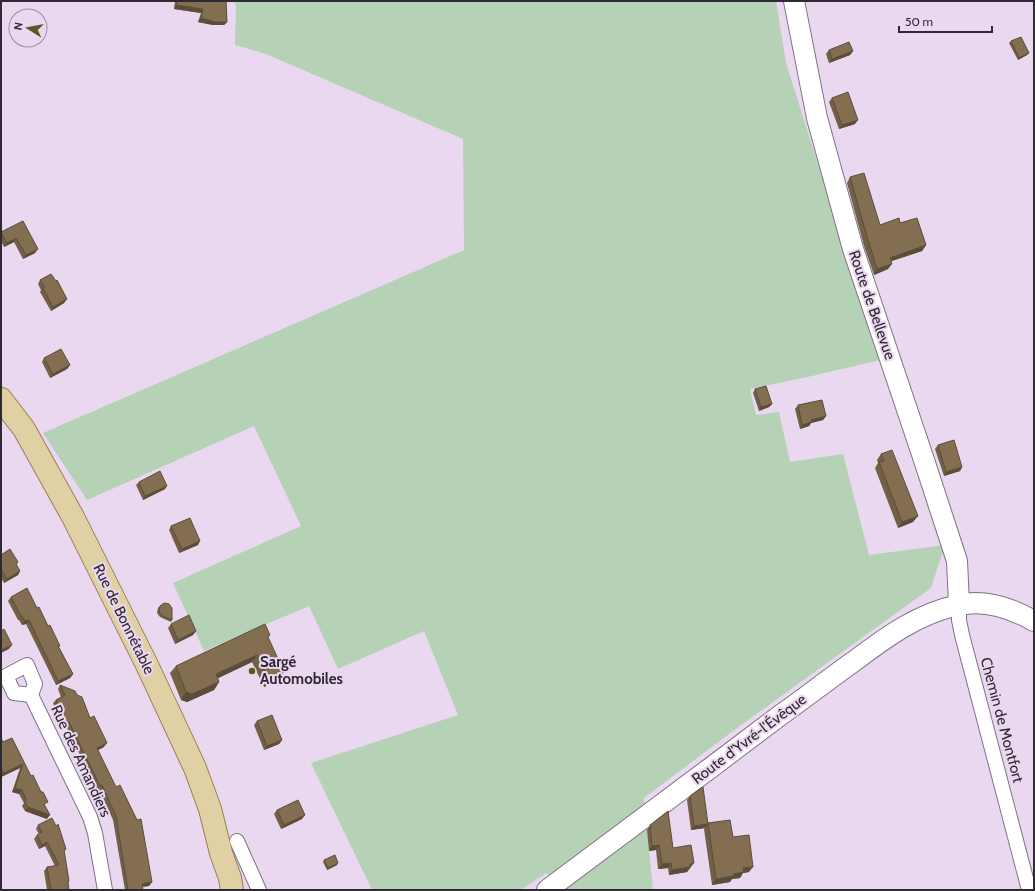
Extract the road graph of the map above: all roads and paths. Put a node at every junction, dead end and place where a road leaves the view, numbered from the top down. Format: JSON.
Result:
{"nodes":[{"id":1,"x":794,"y":1,"type":"edge"},
{"id":2,"x":1,"y":399,"type":"edge"},
{"id":3,"x":959,"y":604,"type":"junction"},
{"id":4,"x":1034,"y":621,"type":"edge"},
{"id":5,"x":31,"y":695,"type":"dead end"},
{"id":6,"x":229,"y":847,"type":"junction"},
{"id":7,"x":105,"y":890,"type":"edge"},
{"id":8,"x":224,"y":890,"type":"edge"},
{"id":9,"x":232,"y":890,"type":"edge"},
{"id":10,"x":259,"y":890,"type":"edge"},
{"id":11,"x":547,"y":890,"type":"edge"},
{"id":12,"x":1029,"y":890,"type":"edge"}],
"edges":[{"from":1,"to":3,"type":"street","name":"Route de Bellevue"},
{"from":2,"to":6,"type":"main road","name":"Rue de Bonnétable"},
{"from":3,"to":4,"type":"street","name":"Route d'Yvré-l'Évêque"},
{"from":3,"to":11,"type":"street","name":"Route d'Yvré-l'Évêque"},
{"from":3,"to":12,"type":"street","name":"Chemin de Montfort"},
{"from":5,"to":7,"type":"street","name":"Rue des Amandiers"},
{"from":6,"to":8,"type":"main road"},
{"from":6,"to":9,"type":"main road"},
{"from":6,"to":10,"type":"street"}]}
